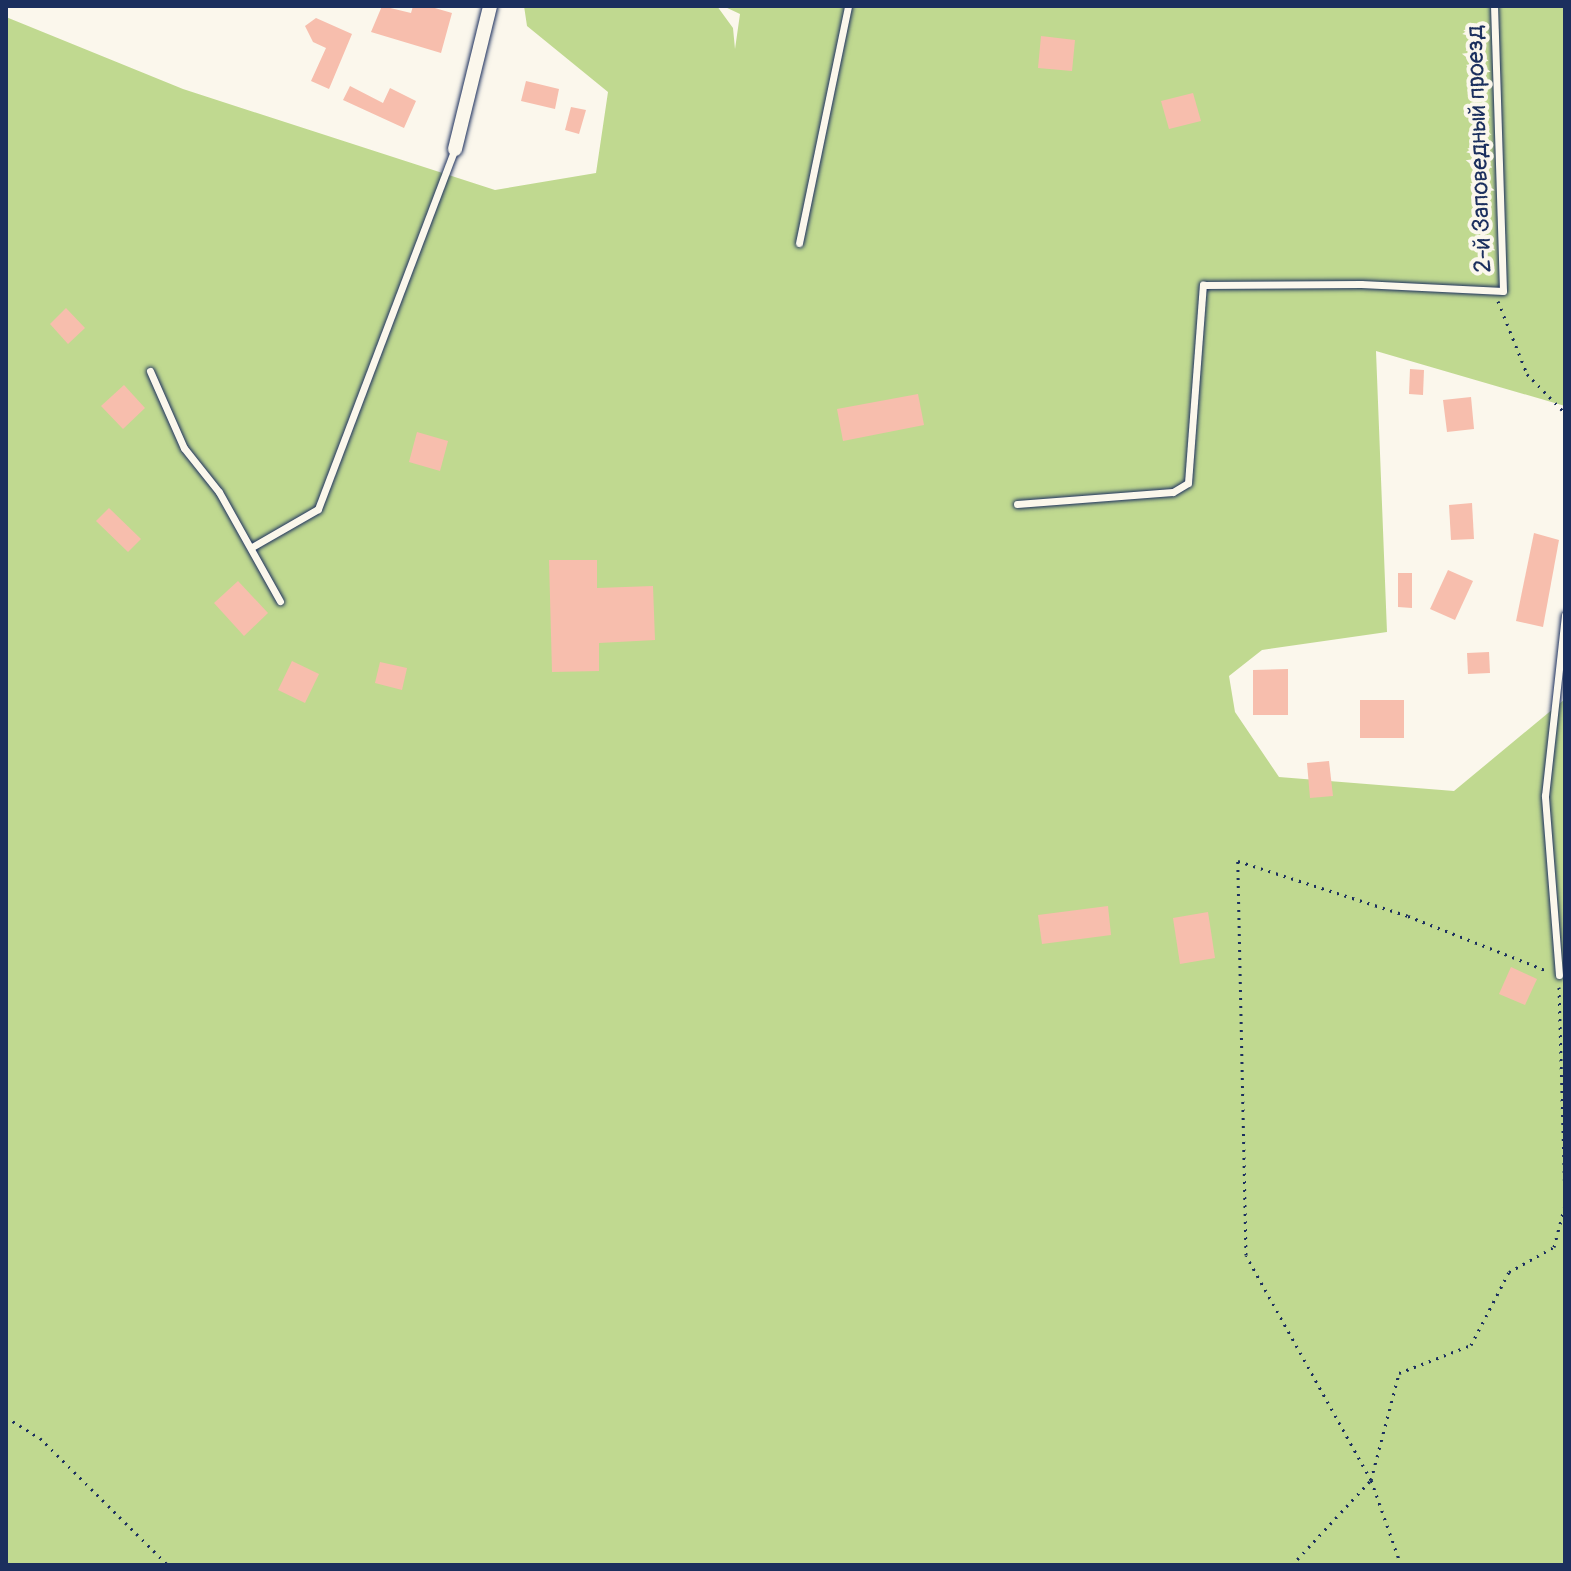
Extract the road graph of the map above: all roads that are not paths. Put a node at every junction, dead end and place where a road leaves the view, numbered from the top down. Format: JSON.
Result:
{"nodes":[{"id":1,"x":490,"y":6,"type":"edge"},
{"id":2,"x":848,"y":6,"type":"edge"},
{"id":3,"x":1494,"y":6,"type":"edge"},
{"id":4,"x":455,"y":149,"type":"joint"},
{"id":5,"x":799,"y":243,"type":"dead end"},
{"id":6,"x":150,"y":371,"type":"dead end"},
{"id":7,"x":1017,"y":504,"type":"dead end"},
{"id":8,"x":252,"y":547,"type":"junction"},
{"id":9,"x":280,"y":601,"type":"dead end"},
{"id":10,"x":1565,"y":615,"type":"edge"},
{"id":11,"x":1559,"y":975,"type":"road end"}],
"edges":[{"from":1,"to":4,"type":"street"},
{"from":2,"to":5,"type":"lane"},
{"from":3,"to":7,"type":"lane","name":"2-й Заповедный проезд"},
{"from":4,"to":8,"type":"lane"},
{"from":6,"to":8,"type":"lane"},
{"from":8,"to":9,"type":"lane"},
{"from":10,"to":11,"type":"lane"}]}
